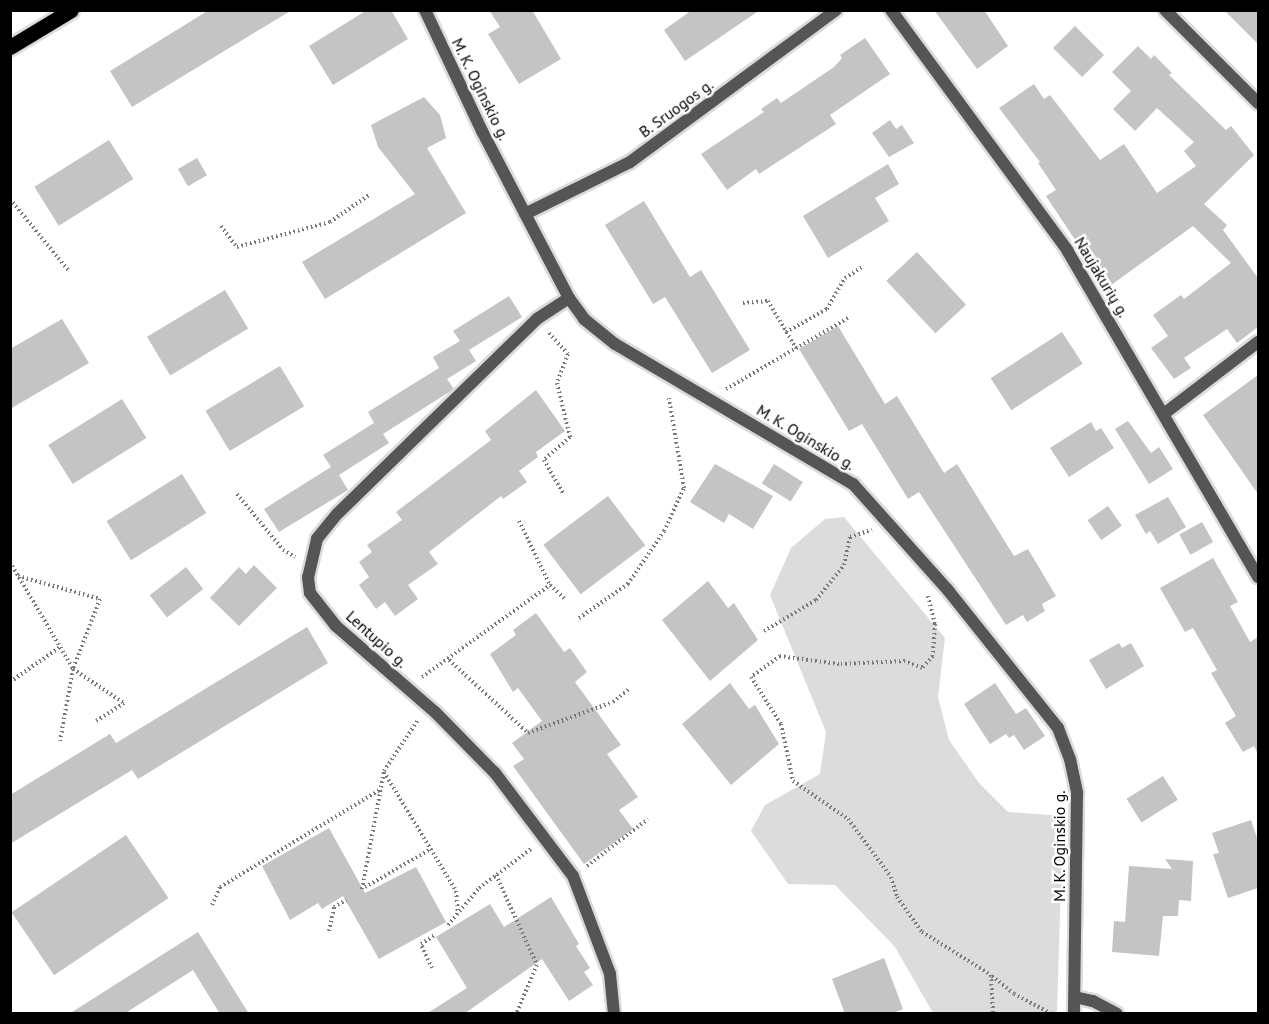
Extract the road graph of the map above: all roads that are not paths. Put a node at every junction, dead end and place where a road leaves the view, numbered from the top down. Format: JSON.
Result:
{"nodes":[{"id":1,"x":70,"y":10,"type":"edge"},
{"id":2,"x":425,"y":10,"type":"edge"},
{"id":3,"x":836,"y":10,"type":"edge"},
{"id":4,"x":891,"y":10,"type":"edge"},
{"id":5,"x":1165,"y":10,"type":"edge"},
{"id":6,"x":10,"y":47,"type":"edge"},
{"id":7,"x":1258,"y":102,"type":"edge"},
{"id":8,"x":525,"y":214,"type":"junction"},
{"id":9,"x":568,"y":298,"type":"junction"},
{"id":10,"x":1258,"y":342,"type":"edge"},
{"id":11,"x":1165,"y":413,"type":"junction"},
{"id":12,"x":1258,"y":577,"type":"edge"},
{"id":13,"x":1075,"y":997,"type":"junction"},
{"id":14,"x":614,"y":1014,"type":"edge"},
{"id":15,"x":1074,"y":1014,"type":"edge"},
{"id":16,"x":1117,"y":1014,"type":"edge"}],
"edges":[{"from":1,"to":6,"type":"main road"},
{"from":2,"to":8,"type":"street","name":"M. K. Oginskio g."},
{"from":3,"to":8,"type":"street","name":"B. Sruogos g."},
{"from":4,"to":11,"type":"street","name":"Naujakurių g."},
{"from":5,"to":7,"type":"street"},
{"from":8,"to":9,"type":"street","name":"M. K. Oginskio g."},
{"from":9,"to":13,"type":"street","name":"M. K. Oginskio g."},
{"from":9,"to":14,"type":"street","name":"Lentupio g."},
{"from":10,"to":11,"type":"street"},
{"from":11,"to":12,"type":"street","name":"Naujakurių g."},
{"from":13,"to":15,"type":"street","name":"M. K. Oginskio g."},
{"from":13,"to":16,"type":"street"}]}
